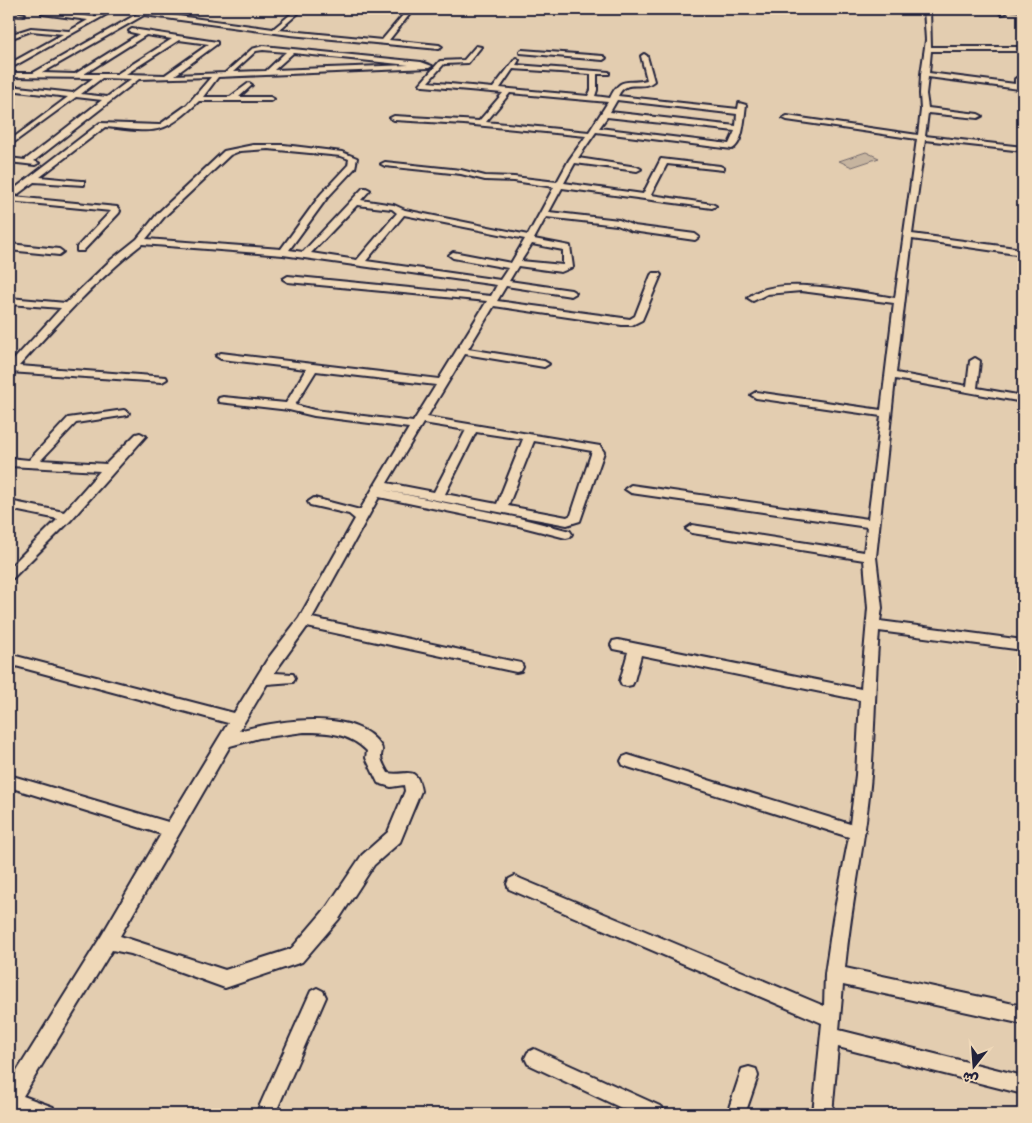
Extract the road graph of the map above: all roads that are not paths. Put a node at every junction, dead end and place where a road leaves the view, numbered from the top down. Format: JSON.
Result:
{"nodes":[{"id":1,"x":50,"y":9,"type":"edge"},
{"id":2,"x":113,"y":9,"type":"edge"},
{"id":3,"x":136,"y":9,"type":"edge"},
{"id":4,"x":300,"y":9,"type":"edge"},
{"id":5,"x":340,"y":9,"type":"edge"},
{"id":6,"x":391,"y":9,"type":"edge"},
{"id":7,"x":411,"y":9,"type":"edge"},
{"id":8,"x":927,"y":9,"type":"edge"},
{"id":9,"x":1012,"y":9,"type":"edge"},
{"id":10,"x":1023,"y":9,"type":"edge"},
{"id":11,"x":147,"y":11,"type":"edge"},
{"id":12,"x":9,"y":13,"type":"edge"},
{"id":13,"x":22,"y":14,"type":"dead end"},
{"id":14,"x":93,"y":20,"type":"junction"},
{"id":15,"x":275,"y":30,"type":"junction"},
{"id":16,"x":132,"y":32,"type":"dead end"},
{"id":17,"x":69,"y":33,"type":"junction"},
{"id":18,"x":145,"y":33,"type":"junction"},
{"id":19,"x":9,"y":37,"type":"edge"},
{"id":20,"x":177,"y":38,"type":"junction"},
{"id":21,"x":384,"y":42,"type":"junction"},
{"id":22,"x":439,"y":47,"type":"dead end"},
{"id":23,"x":478,"y":47,"type":"dead end"},
{"id":24,"x":928,"y":49,"type":"junction"},
{"id":25,"x":1023,"y":49,"type":"edge"},
{"id":26,"x":292,"y":50,"type":"junction"},
{"id":27,"x":644,"y":56,"type":"dead end"},
{"id":28,"x":602,"y":58,"type":"dead end"},
{"id":29,"x":9,"y":67,"type":"edge"},
{"id":30,"x":512,"y":67,"type":"junction"},
{"id":31,"x":268,"y":73,"type":"junction"},
{"id":32,"x":594,"y":73,"type":"dead end"},
{"id":33,"x":607,"y":73,"type":"dead end"},
{"id":34,"x":226,"y":74,"type":"junction"},
{"id":35,"x":924,"y":74,"type":"junction"},
{"id":36,"x":9,"y":75,"type":"edge"},
{"id":37,"x":216,"y":75,"type":"junction"},
{"id":38,"x":33,"y":76,"type":"junction"},
{"id":39,"x":76,"y":76,"type":"junction"},
{"id":40,"x":100,"y":77,"type":"junction"},
{"id":41,"x":118,"y":77,"type":"junction"},
{"id":42,"x":137,"y":77,"type":"junction"},
{"id":43,"x":167,"y":77,"type":"junction"},
{"id":44,"x":1018,"y":79,"type":"dead end"},
{"id":45,"x":249,"y":85,"type":"dead end"},
{"id":46,"x":9,"y":88,"type":"edge"},
{"id":47,"x":20,"y":89,"type":"junction"},
{"id":48,"x":495,"y":90,"type":"junction"},
{"id":49,"x":508,"y":91,"type":"junction"},
{"id":50,"x":76,"y":95,"type":"junction"},
{"id":51,"x":9,"y":97,"type":"edge"},
{"id":52,"x":591,"y":98,"type":"junction"},
{"id":53,"x":109,"y":99,"type":"junction"},
{"id":54,"x":198,"y":99,"type":"junction"},
{"id":55,"x":232,"y":99,"type":"junction"},
{"id":56,"x":270,"y":99,"type":"dead end"},
{"id":57,"x":614,"y":99,"type":"junction"},
{"id":58,"x":924,"y":110,"type":"junction"},
{"id":59,"x":604,"y":114,"type":"junction"},
{"id":60,"x":978,"y":116,"type":"dead end"},
{"id":61,"x":394,"y":118,"type":"dead end"},
{"id":62,"x":787,"y":118,"type":"dead end"},
{"id":63,"x":481,"y":123,"type":"junction"},
{"id":64,"x":739,"y":129,"type":"junction"},
{"id":65,"x":593,"y":132,"type":"junction"},
{"id":66,"x":919,"y":136,"type":"junction"},
{"id":67,"x":9,"y":144,"type":"edge"},
{"id":68,"x":1023,"y":149,"type":"edge"},
{"id":69,"x":9,"y":160,"type":"edge"},
{"id":70,"x":573,"y":160,"type":"junction"},
{"id":71,"x":27,"y":162,"type":"junction"},
{"id":72,"x":385,"y":164,"type":"dead end"},
{"id":73,"x":50,"y":165,"type":"junction"},
{"id":74,"x":720,"y":168,"type":"dead end"},
{"id":75,"x":637,"y":169,"type":"dead end"},
{"id":76,"x":32,"y":179,"type":"junction"},
{"id":77,"x":81,"y":182,"type":"dead end"},
{"id":78,"x":559,"y":185,"type":"junction"},
{"id":79,"x":366,"y":190,"type":"dead end"},
{"id":80,"x":12,"y":191,"type":"edge"},
{"id":81,"x":9,"y":198,"type":"edge"},
{"id":82,"x":645,"y":198,"type":"junction"},
{"id":83,"x":356,"y":202,"type":"junction"},
{"id":84,"x":712,"y":206,"type":"dead end"},
{"id":85,"x":402,"y":212,"type":"junction"},
{"id":86,"x":544,"y":214,"type":"junction"},
{"id":87,"x":908,"y":236,"type":"junction"},
{"id":88,"x":695,"y":237,"type":"dead end"},
{"id":89,"x":530,"y":240,"type":"junction"},
{"id":90,"x":140,"y":241,"type":"junction"},
{"id":91,"x":9,"y":247,"type":"edge"},
{"id":92,"x":80,"y":249,"type":"dead end"},
{"id":93,"x":59,"y":252,"type":"dead end"},
{"id":94,"x":284,"y":252,"type":"junction"},
{"id":95,"x":1023,"y":252,"type":"edge"},
{"id":96,"x":305,"y":255,"type":"junction"},
{"id":97,"x":453,"y":255,"type":"dead end"},
{"id":98,"x":360,"y":262,"type":"junction"},
{"id":99,"x":514,"y":265,"type":"junction"},
{"id":100,"x":656,"y":275,"type":"dead end"},
{"id":101,"x":288,"y":279,"type":"dead end"},
{"id":102,"x":502,"y":283,"type":"junction"},
{"id":103,"x":571,"y":293,"type":"dead end"},
{"id":104,"x":753,"y":298,"type":"dead end"},
{"id":105,"x":9,"y":301,"type":"edge"},
{"id":106,"x":492,"y":301,"type":"junction"},
{"id":107,"x":898,"y":301,"type":"junction"},
{"id":108,"x":68,"y":306,"type":"junction"},
{"id":109,"x":463,"y":350,"type":"junction"},
{"id":110,"x":221,"y":356,"type":"dead end"},
{"id":111,"x":975,"y":361,"type":"dead end"},
{"id":112,"x":544,"y":364,"type":"dead end"},
{"id":113,"x":313,"y":368,"type":"junction"},
{"id":114,"x":10,"y":369,"type":"edge"},
{"id":115,"x":890,"y":375,"type":"junction"},
{"id":116,"x":162,"y":379,"type":"dead end"},
{"id":117,"x":443,"y":382,"type":"junction"},
{"id":118,"x":972,"y":390,"type":"junction"},
{"id":119,"x":756,"y":395,"type":"dead end"},
{"id":120,"x":1023,"y":399,"type":"edge"},
{"id":121,"x":223,"y":400,"type":"dead end"},
{"id":122,"x":289,"y":407,"type":"junction"},
{"id":123,"x":124,"y":413,"type":"dead end"},
{"id":124,"x":886,"y":414,"type":"junction"},
{"id":125,"x":419,"y":422,"type":"junction"},
{"id":126,"x":473,"y":427,"type":"junction"},
{"id":127,"x":140,"y":436,"type":"dead end"},
{"id":128,"x":530,"y":437,"type":"junction"},
{"id":129,"x":9,"y":462,"type":"edge"},
{"id":130,"x":32,"y":464,"type":"junction"},
{"id":131,"x":109,"y":468,"type":"junction"},
{"id":132,"x":378,"y":489,"type":"junction"},
{"id":133,"x":631,"y":489,"type":"dead end"},
{"id":134,"x":438,"y":496,"type":"junction"},
{"id":135,"x":314,"y":502,"type":"dead end"},
{"id":136,"x":9,"y":505,"type":"edge"},
{"id":137,"x":501,"y":508,"type":"junction"},
{"id":138,"x":67,"y":517,"type":"junction"},
{"id":139,"x":361,"y":517,"type":"junction"},
{"id":140,"x":874,"y":524,"type":"junction"},
{"id":141,"x":692,"y":529,"type":"dead end"},
{"id":142,"x":566,"y":534,"type":"dead end"},
{"id":143,"x":870,"y":557,"type":"junction"},
{"id":144,"x":10,"y":571,"type":"edge"},
{"id":145,"x":304,"y":621,"type":"junction"},
{"id":146,"x":873,"y":625,"type":"junction"},
{"id":147,"x":618,"y":645,"type":"dead end"},
{"id":148,"x":1023,"y":645,"type":"edge"},
{"id":149,"x":636,"y":649,"type":"junction"},
{"id":150,"x":12,"y":660,"type":"dead end"},
{"id":151,"x":516,"y":667,"type":"dead end"},
{"id":152,"x":288,"y":678,"type":"dead end"},
{"id":153,"x":263,"y":679,"type":"junction"},
{"id":154,"x":627,"y":681,"type":"dead end"},
{"id":155,"x":867,"y":696,"type":"junction"},
{"id":156,"x":238,"y":720,"type":"junction"},
{"id":157,"x":224,"y":742,"type":"junction"},
{"id":158,"x":628,"y":761,"type":"dead end"},
{"id":159,"x":9,"y":781,"type":"edge"},
{"id":160,"x":171,"y":830,"type":"junction"},
{"id":161,"x":857,"y":833,"type":"junction"},
{"id":162,"x":515,"y":884,"type":"dead end"},
{"id":163,"x":108,"y":941,"type":"junction"},
{"id":164,"x":834,"y":974,"type":"junction"},
{"id":165,"x":318,"y":997,"type":"dead end"},
{"id":166,"x":1023,"y":1015,"type":"edge"},
{"id":167,"x":830,"y":1027,"type":"junction"},
{"id":168,"x":534,"y":1058,"type":"dead end"},
{"id":169,"x":748,"y":1076,"type":"dead end"},
{"id":170,"x":1023,"y":1085,"type":"edge"},
{"id":171,"x":9,"y":1101,"type":"edge"},
{"id":172,"x":46,"y":1114,"type":"edge"},
{"id":173,"x":265,"y":1114,"type":"edge"},
{"id":174,"x":656,"y":1114,"type":"edge"},
{"id":175,"x":736,"y":1114,"type":"edge"},
{"id":176,"x":822,"y":1114,"type":"edge"}],
"edges":[{"from":1,"to":14,"type":"street"},
{"from":2,"to":14,"type":"street"},
{"from":3,"to":11,"type":"street"},
{"from":4,"to":15,"type":"street"},
{"from":5,"to":6,"type":"street"},
{"from":7,"to":21,"type":"street"},
{"from":8,"to":24,"type":"street"},
{"from":9,"to":10,"type":"street"},
{"from":11,"to":15,"type":"street"},
{"from":11,"to":38,"type":"street"},
{"from":12,"to":13,"type":"street"},
{"from":14,"to":17,"type":"street"},
{"from":15,"to":21,"type":"street"},
{"from":16,"to":18,"type":"street"},
{"from":17,"to":19,"type":"street"},
{"from":17,"to":29,"type":"street"},
{"from":18,"to":20,"type":"street"},
{"from":18,"to":39,"type":"street"},
{"from":20,"to":41,"type":"street"},
{"from":20,"to":43,"type":"street"},
{"from":21,"to":22,"type":"street"},
{"from":23,"to":48,"type":"street"},
{"from":24,"to":25,"type":"street"},
{"from":24,"to":35,"type":"street"},
{"from":26,"to":31,"type":"street"},
{"from":26,"to":31,"type":"street"},
{"from":26,"to":34,"type":"street"},
{"from":27,"to":57,"type":"street"},
{"from":28,"to":30,"type":"street"},
{"from":30,"to":33,"type":"street"},
{"from":30,"to":48,"type":"street"},
{"from":31,"to":34,"type":"street"},
{"from":32,"to":52,"type":"street"},
{"from":34,"to":37,"type":"street"},
{"from":35,"to":44,"type":"street"},
{"from":35,"to":58,"type":"street"},
{"from":36,"to":38,"type":"street"},
{"from":37,"to":43,"type":"street"},
{"from":37,"to":54,"type":"street"},
{"from":38,"to":39,"type":"street"},
{"from":39,"to":40,"type":"street"},
{"from":40,"to":41,"type":"street"},
{"from":40,"to":50,"type":"street"},
{"from":41,"to":42,"type":"street"},
{"from":42,"to":43,"type":"street"},
{"from":42,"to":53,"type":"street"},
{"from":45,"to":55,"type":"street"},
{"from":46,"to":47,"type":"street"},
{"from":47,"to":50,"type":"street"},
{"from":47,"to":51,"type":"street"},
{"from":48,"to":49,"type":"street"},
{"from":49,"to":52,"type":"street"},
{"from":49,"to":63,"type":"street"},
{"from":50,"to":53,"type":"street"},
{"from":50,"to":67,"type":"street"},
{"from":52,"to":57,"type":"street"},
{"from":53,"to":71,"type":"street"},
{"from":54,"to":55,"type":"street"},
{"from":54,"to":73,"type":"street"},
{"from":55,"to":56,"type":"street"},
{"from":57,"to":59,"type":"street"},
{"from":57,"to":64,"type":"street"},
{"from":58,"to":60,"type":"street"},
{"from":58,"to":66,"type":"street"},
{"from":59,"to":64,"type":"street"},
{"from":59,"to":65,"type":"street"},
{"from":61,"to":63,"type":"street"},
{"from":62,"to":66,"type":"street"},
{"from":63,"to":65,"type":"street"},
{"from":64,"to":65,"type":"street"},
{"from":65,"to":70,"type":"street"},
{"from":66,"to":68,"type":"street"},
{"from":66,"to":87,"type":"street"},
{"from":69,"to":71,"type":"street"},
{"from":70,"to":75,"type":"street"},
{"from":70,"to":78,"type":"street"},
{"from":71,"to":73,"type":"street"},
{"from":72,"to":78,"type":"street"},
{"from":73,"to":76,"type":"street"},
{"from":74,"to":82,"type":"street"},
{"from":76,"to":77,"type":"street"},
{"from":76,"to":80,"type":"street"},
{"from":78,"to":82,"type":"street"},
{"from":78,"to":86,"type":"street"},
{"from":79,"to":83,"type":"street"},
{"from":80,"to":81,"type":"street"},
{"from":81,"to":92,"type":"street"},
{"from":82,"to":84,"type":"street"},
{"from":83,"to":85,"type":"street"},
{"from":83,"to":96,"type":"street"},
{"from":85,"to":89,"type":"street"},
{"from":85,"to":98,"type":"street"},
{"from":86,"to":88,"type":"street"},
{"from":86,"to":89,"type":"street"},
{"from":87,"to":95,"type":"street"},
{"from":87,"to":107,"type":"street"},
{"from":89,"to":99,"type":"street"},
{"from":89,"to":99,"type":"street"},
{"from":90,"to":94,"type":"street"},
{"from":90,"to":94,"type":"street"},
{"from":90,"to":108,"type":"street"},
{"from":91,"to":93,"type":"street"},
{"from":94,"to":96,"type":"street"},
{"from":96,"to":98,"type":"street"},
{"from":97,"to":99,"type":"street"},
{"from":98,"to":102,"type":"street"},
{"from":99,"to":102,"type":"street"},
{"from":100,"to":106,"type":"street"},
{"from":101,"to":106,"type":"street"},
{"from":102,"to":103,"type":"street"},
{"from":102,"to":106,"type":"street"},
{"from":104,"to":107,"type":"street"},
{"from":105,"to":108,"type":"street"},
{"from":106,"to":109,"type":"street"},
{"from":107,"to":115,"type":"street"},
{"from":108,"to":114,"type":"street"},
{"from":109,"to":112,"type":"street"},
{"from":109,"to":117,"type":"street"},
{"from":110,"to":113,"type":"street"},
{"from":111,"to":118,"type":"street"},
{"from":113,"to":117,"type":"street"},
{"from":113,"to":122,"type":"street"},
{"from":114,"to":116,"type":"street"},
{"from":115,"to":118,"type":"street"},
{"from":115,"to":124,"type":"street"},
{"from":117,"to":125,"type":"street"},
{"from":118,"to":120,"type":"street"},
{"from":119,"to":124,"type":"street"},
{"from":121,"to":122,"type":"street"},
{"from":122,"to":125,"type":"street"},
{"from":123,"to":130,"type":"street"},
{"from":124,"to":140,"type":"street"},
{"from":125,"to":126,"type":"street"},
{"from":125,"to":132,"type":"street"},
{"from":126,"to":128,"type":"street"},
{"from":126,"to":134,"type":"street"},
{"from":127,"to":131,"type":"street"},
{"from":128,"to":137,"type":"street"},
{"from":128,"to":137,"type":"street"},
{"from":129,"to":130,"type":"street"},
{"from":130,"to":131,"type":"street"},
{"from":131,"to":138,"type":"street"},
{"from":132,"to":134,"type":"street"},
{"from":132,"to":139,"type":"street"},
{"from":132,"to":142,"type":"street"},
{"from":133,"to":140,"type":"street"},
{"from":134,"to":137,"type":"street"},
{"from":135,"to":139,"type":"street"},
{"from":136,"to":138,"type":"street"},
{"from":138,"to":144,"type":"street"},
{"from":139,"to":145,"type":"street"},
{"from":140,"to":143,"type":"street"},
{"from":141,"to":143,"type":"street"},
{"from":143,"to":146,"type":"street"},
{"from":145,"to":151,"type":"street"},
{"from":145,"to":153,"type":"street"},
{"from":146,"to":148,"type":"street"},
{"from":146,"to":155,"type":"street"},
{"from":147,"to":149,"type":"street"},
{"from":149,"to":154,"type":"street"},
{"from":149,"to":155,"type":"street"},
{"from":150,"to":156,"type":"street"},
{"from":152,"to":153,"type":"street"},
{"from":153,"to":156,"type":"street"},
{"from":155,"to":161,"type":"street"},
{"from":156,"to":157,"type":"street"},
{"from":157,"to":160,"type":"street"},
{"from":157,"to":163,"type":"street"},
{"from":158,"to":161,"type":"street"},
{"from":159,"to":160,"type":"street"},
{"from":160,"to":163,"type":"street"},
{"from":161,"to":164,"type":"street"},
{"from":162,"to":167,"type":"street"},
{"from":163,"to":171,"type":"street"},
{"from":164,"to":166,"type":"street"},
{"from":164,"to":167,"type":"street"},
{"from":165,"to":173,"type":"street"},
{"from":167,"to":170,"type":"street"},
{"from":167,"to":176,"type":"street"},
{"from":168,"to":174,"type":"street"},
{"from":169,"to":175,"type":"street"},
{"from":171,"to":172,"type":"street"}]}
